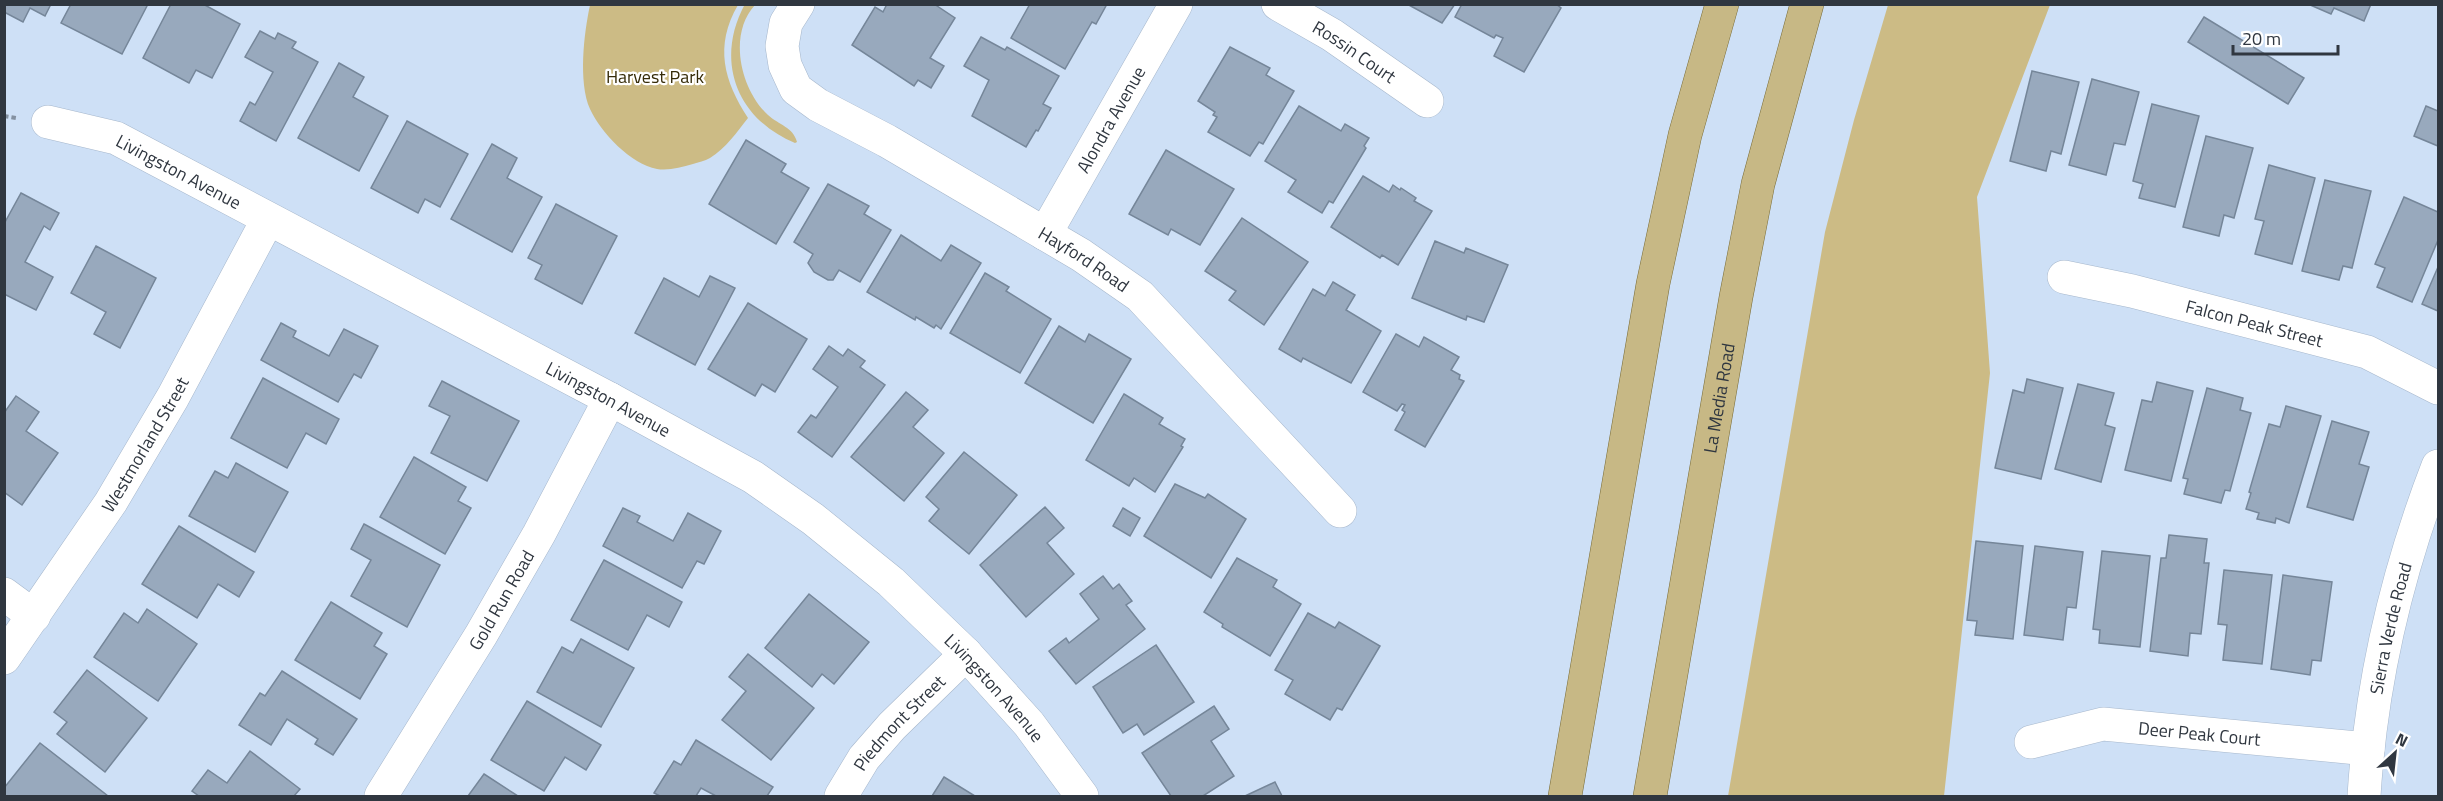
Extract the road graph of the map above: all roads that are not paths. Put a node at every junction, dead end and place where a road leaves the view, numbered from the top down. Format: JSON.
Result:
{"nodes":[{"id":1,"x":798,"y":4,"type":"edge"},
{"id":2,"x":1176,"y":4,"type":"edge"},
{"id":3,"x":1278,"y":4,"type":"edge"},
{"id":4,"x":1722,"y":4,"type":"edge"},
{"id":5,"x":1807,"y":4,"type":"edge"},
{"id":6,"x":1427,"y":101,"type":"dead end"},
{"id":7,"x":48,"y":122,"type":"dead end"},
{"id":8,"x":268,"y":219,"type":"junction"},
{"id":9,"x":1045,"y":234,"type":"junction"},
{"id":10,"x":2064,"y":277,"type":"dead end"},
{"id":11,"x":2439,"y":388,"type":"edge"},
{"id":12,"x":610,"y":399,"type":"junction"},
{"id":13,"x":2439,"y":466,"type":"edge"},
{"id":14,"x":1340,"y":511,"type":"dead end"},
{"id":15,"x":4,"y":594,"type":"edge"},
{"id":16,"x":34,"y":616,"type":"junction"},
{"id":17,"x":966,"y":654,"type":"junction"},
{"id":18,"x":4,"y":658,"type":"edge"},
{"id":19,"x":2031,"y":742,"type":"dead end"},
{"id":20,"x":2368,"y":750,"type":"junction"},
{"id":21,"x":381,"y":796,"type":"edge"},
{"id":22,"x":841,"y":796,"type":"edge"},
{"id":23,"x":1082,"y":796,"type":"edge"},
{"id":24,"x":1565,"y":796,"type":"edge"},
{"id":25,"x":1650,"y":796,"type":"edge"},
{"id":26,"x":2364,"y":796,"type":"edge"}],
"edges":[{"from":1,"to":9,"type":"street","name":"Hayford Road"},
{"from":2,"to":9,"type":"street","name":"Alondra Avenue"},
{"from":3,"to":6,"type":"street","name":"Rossin Court"},
{"from":4,"to":24,"type":"main road"},
{"from":5,"to":25,"type":"main road","name":"La Media Road"},
{"from":7,"to":8,"type":"street","name":"Livingston Avenue"},
{"from":8,"to":12,"type":"street","name":"Livingston Avenue"},
{"from":8,"to":16,"type":"street","name":"Westmorland Street"},
{"from":9,"to":14,"type":"street","name":"Hayford Road"},
{"from":10,"to":11,"type":"street","name":"Falcon Peak Street"},
{"from":12,"to":17,"type":"street","name":"Livingston Avenue"},
{"from":12,"to":21,"type":"street","name":"Gold Run Road"},
{"from":13,"to":20,"type":"street","name":"Sierra Verde Road"},
{"from":15,"to":16,"type":"street"},
{"from":16,"to":18,"type":"street","name":"Westmorland Street"},
{"from":17,"to":22,"type":"street","name":"Piedmont Street"},
{"from":17,"to":23,"type":"street","name":"Livingston Avenue"},
{"from":19,"to":20,"type":"street","name":"Deer Peak Court"},
{"from":20,"to":26,"type":"street","name":"Sierra Verde Road"}]}
